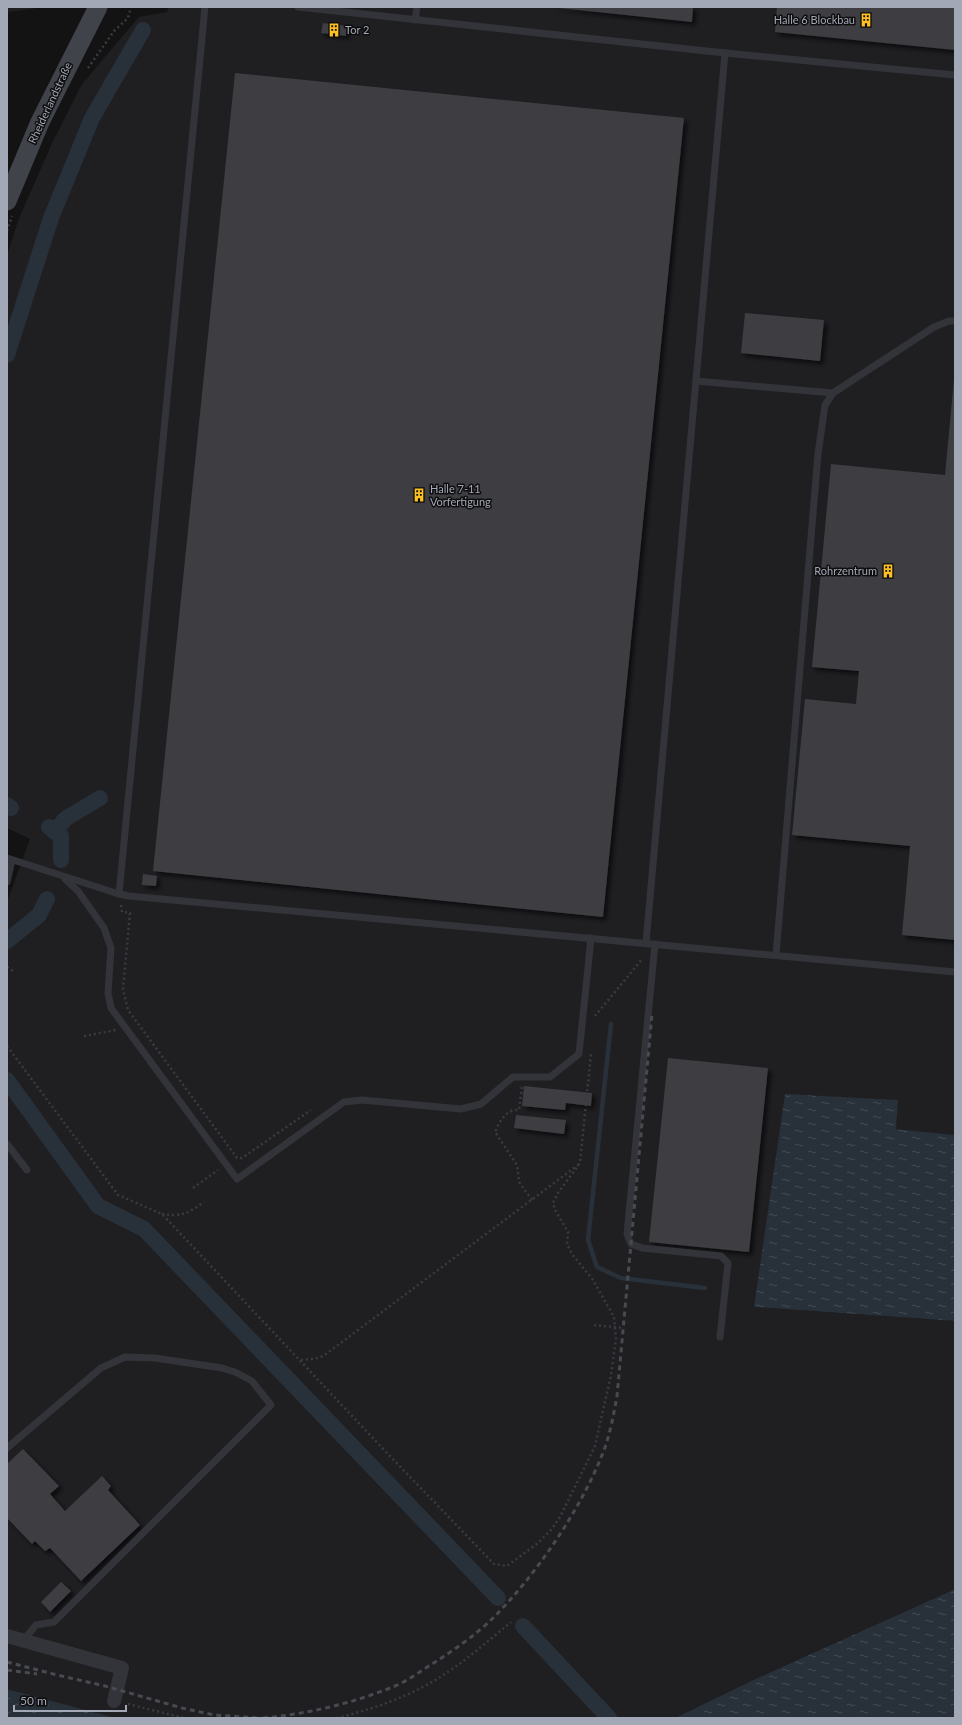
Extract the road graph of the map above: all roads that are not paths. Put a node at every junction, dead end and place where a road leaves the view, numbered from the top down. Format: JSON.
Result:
{"nodes":[{"id":1,"x":98,"y":7,"type":"edge"},
{"id":2,"x":204,"y":7,"type":"edge"},
{"id":3,"x":298,"y":7,"type":"edge"},
{"id":4,"x":417,"y":7,"type":"edge"},
{"id":5,"x":415,"y":20,"type":"junction"},
{"id":6,"x":725,"y":53,"type":"junction"},
{"id":7,"x":955,"y":75,"type":"edge"},
{"id":8,"x":10,"y":208,"type":"edge"},
{"id":9,"x":955,"y":321,"type":"edge"},
{"id":10,"x":696,"y":381,"type":"junction"},
{"id":11,"x":833,"y":393,"type":"junction"},
{"id":12,"x":9,"y":859,"type":"edge"},
{"id":13,"x":63,"y":877,"type":"junction"},
{"id":14,"x":7,"y":882,"type":"edge"},
{"id":15,"x":118,"y":894,"type":"junction"},
{"id":16,"x":591,"y":938,"type":"junction"},
{"id":17,"x":646,"y":943,"type":"junction"},
{"id":18,"x":655,"y":944,"type":"junction"},
{"id":19,"x":776,"y":955,"type":"junction"},
{"id":20,"x":955,"y":972,"type":"edge"},
{"id":21,"x":7,"y":1144,"type":"edge"},
{"id":22,"x":27,"y":1170,"type":"dead end"},
{"id":23,"x":720,"y":1337,"type":"dead end"},
{"id":24,"x":7,"y":1448,"type":"edge"},
{"id":25,"x":7,"y":1636,"type":"edge"},
{"id":26,"x":23,"y":1640,"type":"junction"},
{"id":27,"x":114,"y":1701,"type":"road end"}],
"edges":[{"from":1,"to":8,"type":"main road","name":"Rheiderlandstraße"},
{"from":2,"to":15,"type":"lane"},
{"from":3,"to":5,"type":"lane"},
{"from":4,"to":5,"type":"lane"},
{"from":5,"to":6,"type":"lane"},
{"from":6,"to":7,"type":"lane"},
{"from":6,"to":10,"type":"lane"},
{"from":9,"to":11,"type":"lane"},
{"from":10,"to":11,"type":"lane"},
{"from":10,"to":17,"type":"lane"},
{"from":11,"to":19,"type":"lane"},
{"from":12,"to":13,"type":"lane"},
{"from":12,"to":14,"type":"lane"},
{"from":13,"to":15,"type":"lane"},
{"from":13,"to":16,"type":"lane"},
{"from":15,"to":16,"type":"lane"},
{"from":16,"to":17,"type":"lane"},
{"from":17,"to":18,"type":"lane"},
{"from":18,"to":19,"type":"lane"},
{"from":18,"to":23,"type":"lane"},
{"from":19,"to":20,"type":"lane"},
{"from":21,"to":22,"type":"lane"},
{"from":24,"to":26,"type":"lane"},
{"from":25,"to":26,"type":"street"},
{"from":26,"to":27,"type":"street"}]}
